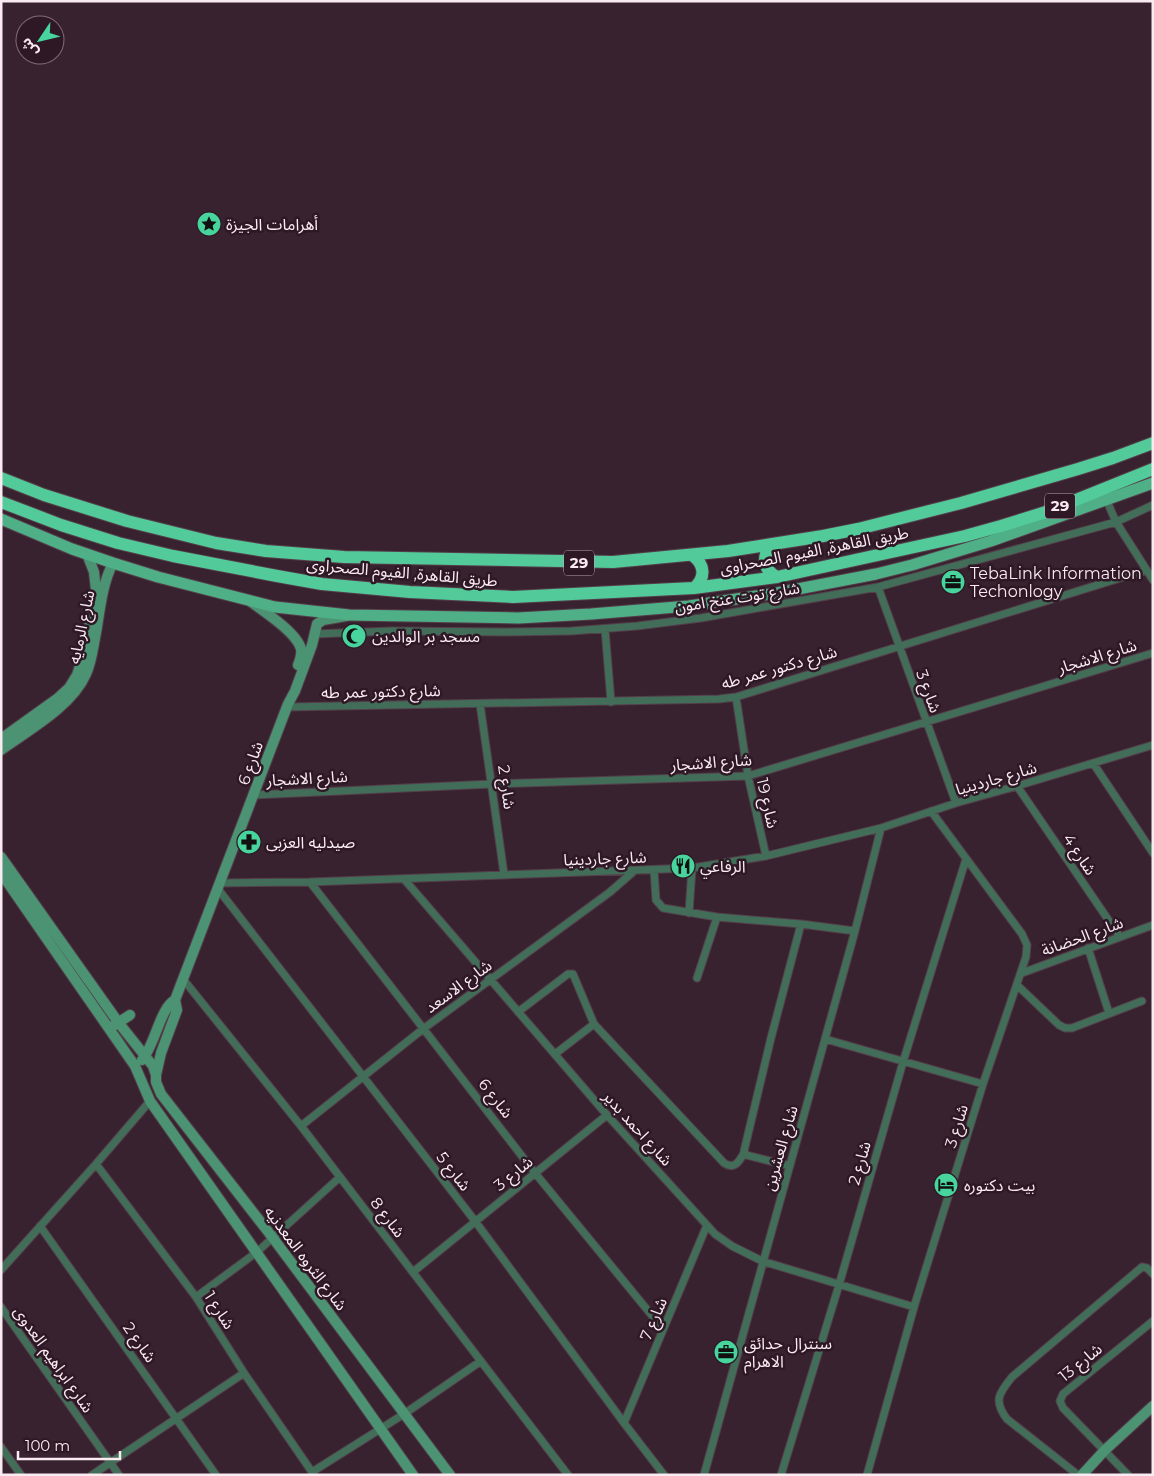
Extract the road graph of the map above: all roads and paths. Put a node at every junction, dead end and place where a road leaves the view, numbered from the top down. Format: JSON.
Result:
{"nodes":[{"id":1,"x":1153,"y":443,"type":"edge"},
{"id":2,"x":1153,"y":469,"type":"edge"},
{"id":3,"x":1,"y":478,"type":"edge"},
{"id":4,"x":1153,"y":483,"type":"edge"},
{"id":5,"x":1106,"y":499,"type":"junction"},
{"id":6,"x":1,"y":502,"type":"edge"},
{"id":7,"x":1153,"y":505,"type":"edge"},
{"id":8,"x":1,"y":519,"type":"edge"},
{"id":9,"x":1116,"y":522,"type":"junction"},
{"id":10,"x":773,"y":544,"type":"junction"},
{"id":11,"x":87,"y":554,"type":"junction"},
{"id":12,"x":692,"y":555,"type":"junction"},
{"id":13,"x":113,"y":563,"type":"junction"},
{"id":14,"x":1146,"y":570,"type":"junction"},
{"id":15,"x":777,"y":577,"type":"junction"},
{"id":16,"x":1153,"y":580,"type":"edge"},
{"id":17,"x":878,"y":587,"type":"junction"},
{"id":18,"x":694,"y":588,"type":"junction"},
{"id":19,"x":249,"y":601,"type":"junction"},
{"id":20,"x":349,"y":615,"type":"junction"},
{"id":21,"x":605,"y":629,"type":"junction"},
{"id":22,"x":314,"y":634,"type":"junction"},
{"id":23,"x":898,"y":646,"type":"junction"},
{"id":24,"x":1153,"y":653,"type":"edge"},
{"id":25,"x":736,"y":697,"type":"junction"},
{"id":26,"x":611,"y":702,"type":"junction"},
{"id":27,"x":480,"y":704,"type":"junction"},
{"id":28,"x":287,"y":705,"type":"junction"},
{"id":29,"x":926,"y":723,"type":"junction"},
{"id":30,"x":1,"y":739,"type":"edge"},
{"id":31,"x":1153,"y":745,"type":"edge"},
{"id":32,"x":1,"y":750,"type":"edge"},
{"id":33,"x":1093,"y":763,"type":"junction"},
{"id":34,"x":748,"y":776,"type":"junction"},
{"id":35,"x":492,"y":784,"type":"junction"},
{"id":36,"x":1018,"y":786,"type":"junction"},
{"id":37,"x":254,"y":795,"type":"junction"},
{"id":38,"x":956,"y":803,"type":"junction"},
{"id":39,"x":930,"y":811,"type":"junction"},
{"id":40,"x":882,"y":828,"type":"junction"},
{"id":41,"x":1153,"y":853,"type":"edge"},
{"id":42,"x":766,"y":856,"type":"junction"},
{"id":43,"x":1,"y":857,"type":"edge"},
{"id":44,"x":966,"y":859,"type":"junction"},
{"id":45,"x":692,"y":868,"type":"junction"},
{"id":46,"x":654,"y":870,"type":"junction"},
{"id":47,"x":634,"y":871,"type":"junction"},
{"id":48,"x":1,"y":873,"type":"edge"},
{"id":49,"x":504,"y":874,"type":"junction"},
{"id":50,"x":404,"y":879,"type":"junction"},
{"id":51,"x":310,"y":882,"type":"junction"},
{"id":52,"x":219,"y":886,"type":"junction"},
{"id":53,"x":689,"y":913,"type":"junction"},
{"id":54,"x":717,"y":917,"type":"junction"},
{"id":55,"x":801,"y":924,"type":"junction"},
{"id":56,"x":1153,"y":925,"type":"edge"},
{"id":57,"x":855,"y":931,"type":"junction"},
{"id":58,"x":1120,"y":937,"type":"junction"},
{"id":59,"x":1088,"y":948,"type":"junction"},
{"id":60,"x":1022,"y":973,"type":"junction"},
{"id":61,"x":697,"y":978,"type":"dead end"},
{"id":62,"x":183,"y":979,"type":"junction"},
{"id":63,"x":490,"y":980,"type":"junction"},
{"id":64,"x":1018,"y":985,"type":"junction"},
{"id":65,"x":175,"y":1000,"type":"junction"},
{"id":66,"x":1142,"y":1001,"type":"dead end"},
{"id":67,"x":518,"y":1012,"type":"junction"},
{"id":68,"x":1110,"y":1013,"type":"junction"},
{"id":69,"x":130,"y":1015,"type":"dead end"},
{"id":70,"x":118,"y":1022,"type":"junction"},
{"id":71,"x":594,"y":1024,"type":"junction"},
{"id":72,"x":108,"y":1029,"type":"junction"},
{"id":73,"x":423,"y":1029,"type":"junction"},
{"id":74,"x":825,"y":1039,"type":"junction"},
{"id":75,"x":555,"y":1054,"type":"junction"},
{"id":76,"x":145,"y":1056,"type":"junction"},
{"id":77,"x":903,"y":1062,"type":"junction"},
{"id":78,"x":135,"y":1066,"type":"junction"},
{"id":79,"x":156,"y":1075,"type":"junction"},
{"id":80,"x":363,"y":1076,"type":"junction"},
{"id":81,"x":983,"y":1084,"type":"junction"},
{"id":82,"x":150,"y":1101,"type":"junction"},
{"id":83,"x":607,"y":1115,"type":"junction"},
{"id":84,"x":301,"y":1126,"type":"junction"},
{"id":85,"x":744,"y":1153,"type":"junction"},
{"id":86,"x":96,"y":1164,"type":"junction"},
{"id":87,"x":790,"y":1166,"type":"junction"},
{"id":88,"x":535,"y":1173,"type":"junction"},
{"id":89,"x":340,"y":1178,"type":"junction"},
{"id":90,"x":475,"y":1221,"type":"junction"},
{"id":91,"x":707,"y":1225,"type":"junction"},
{"id":92,"x":40,"y":1226,"type":"junction"},
{"id":93,"x":272,"y":1238,"type":"junction"},
{"id":94,"x":257,"y":1252,"type":"junction"},
{"id":95,"x":762,"y":1260,"type":"junction"},
{"id":96,"x":1,"y":1270,"type":"edge"},
{"id":97,"x":412,"y":1272,"type":"junction"},
{"id":98,"x":1153,"y":1274,"type":"edge"},
{"id":99,"x":839,"y":1285,"type":"junction"},
{"id":100,"x":196,"y":1297,"type":"junction"},
{"id":101,"x":1,"y":1307,"type":"edge"},
{"id":102,"x":914,"y":1307,"type":"junction"},
{"id":103,"x":1153,"y":1321,"type":"edge"},
{"id":104,"x":663,"y":1329,"type":"junction"},
{"id":105,"x":481,"y":1361,"type":"junction"},
{"id":106,"x":244,"y":1373,"type":"junction"},
{"id":107,"x":1153,"y":1406,"type":"edge"},
{"id":108,"x":404,"y":1414,"type":"junction"},
{"id":109,"x":176,"y":1420,"type":"junction"},
{"id":110,"x":624,"y":1424,"type":"junction"},
{"id":111,"x":381,"y":1429,"type":"junction"},
{"id":112,"x":1,"y":1447,"type":"edge"},
{"id":113,"x":1105,"y":1450,"type":"junction"},
{"id":114,"x":110,"y":1462,"type":"junction"},
{"id":115,"x":313,"y":1473,"type":"edge"},
{"id":116,"x":21,"y":1475,"type":"edge"},
{"id":117,"x":92,"y":1475,"type":"edge"},
{"id":118,"x":119,"y":1475,"type":"edge"},
{"id":119,"x":216,"y":1475,"type":"edge"},
{"id":120,"x":414,"y":1475,"type":"edge"},
{"id":121,"x":450,"y":1475,"type":"edge"},
{"id":122,"x":568,"y":1475,"type":"edge"},
{"id":123,"x":664,"y":1475,"type":"edge"},
{"id":124,"x":704,"y":1475,"type":"edge"},
{"id":125,"x":781,"y":1475,"type":"edge"},
{"id":126,"x":867,"y":1475,"type":"edge"},
{"id":127,"x":1078,"y":1475,"type":"edge"},
{"id":128,"x":1082,"y":1475,"type":"edge"},
{"id":129,"x":1128,"y":1475,"type":"edge"}],
"edges":[{"from":1,"to":10,"type":"highway","name":"طريق القاهرة, الفيوم الصحراوى","number":"29"},
{"from":2,"to":15,"type":"highway","name":"طريق القاهرة, الفيوم الصحراوى","number":"29"},
{"from":3,"to":12,"type":"highway","name":"طريق القاهرة, الفيوم الصحراوى","number":"29"},
{"from":4,"to":5,"type":"main road"},
{"from":5,"to":9,"type":"street"},
{"from":5,"to":20,"type":"main road"},
{"from":6,"to":18,"type":"highway","name":"طريق القاهرة, الفيوم الصحراوى","number":"29"},
{"from":7,"to":9,"type":"street","name":"شارع توت عنخ امون"},
{"from":8,"to":11,"type":"main road"},
{"from":9,"to":14,"type":"street"},
{"from":9,"to":17,"type":"street","name":"شارع توت عنخ امون"},
{"from":10,"to":12,"type":"highway","name":"طريق القاهرة, الفيوم الصحراوى","number":"29"},
{"from":10,"to":15,"type":"highway"},
{"from":11,"to":13,"type":"main road"},
{"from":11,"to":30,"type":"street","name":"شارع الرمايه"},
{"from":12,"to":18,"type":"highway"},
{"from":13,"to":19,"type":"main road"},
{"from":13,"to":32,"type":"street","name":"شارع الرمايه"},
{"from":14,"to":16,"type":"street"},
{"from":14,"to":23,"type":"street","name":"شارع دكتور عمر طه"},
{"from":15,"to":18,"type":"highway","name":"طريق القاهرة, الفيوم الصحراوى","number":"29"},
{"from":17,"to":21,"type":"street","name":"شارع توت عنخ امون"},
{"from":17,"to":23,"type":"street","name":"شارع 3"},
{"from":19,"to":20,"type":"main road"},
{"from":19,"to":28,"type":"street","name":"شارع 6"},
{"from":20,"to":22,"type":"street","name":"شارع 6"},
{"from":21,"to":22,"type":"street","name":"شارع توت عنخ امون"},
{"from":21,"to":26,"type":"street"},
{"from":22,"to":28,"type":"street","name":"شارع 6"},
{"from":23,"to":25,"type":"street","name":"شارع دكتور عمر طه"},
{"from":23,"to":29,"type":"street","name":"شارع 3"},
{"from":24,"to":29,"type":"street","name":"شارع الاشجار"},
{"from":25,"to":26,"type":"street","name":"شارع دكتور عمر طه"},
{"from":25,"to":34,"type":"street","name":"شارع 19"},
{"from":26,"to":27,"type":"street","name":"شارع دكتور عمر طه"},
{"from":27,"to":28,"type":"street","name":"شارع دكتور عمر طه"},
{"from":27,"to":35,"type":"street","name":"شارع 2"},
{"from":28,"to":37,"type":"street","name":"شارع 6"},
{"from":29,"to":34,"type":"street","name":"شارع الاشجار"},
{"from":29,"to":38,"type":"street","name":"شارع 3"},
{"from":31,"to":33,"type":"street","name":"شارع جاردينيا"},
{"from":33,"to":36,"type":"street","name":"شارع جاردينيا"},
{"from":33,"to":41,"type":"street"},
{"from":34,"to":35,"type":"street","name":"شارع الاشجار"},
{"from":34,"to":42,"type":"street","name":"شارع 19"},
{"from":35,"to":37,"type":"street","name":"شارع الاشجار"},
{"from":35,"to":49,"type":"street","name":"شارع 2"},
{"from":36,"to":38,"type":"street","name":"شارع جاردينيا"},
{"from":36,"to":58,"type":"street","name":"شارع 4"},
{"from":37,"to":52,"type":"street","name":"شارع 6"},
{"from":38,"to":39,"type":"street","name":"شارع جاردينيا"},
{"from":39,"to":40,"type":"street","name":"شارع جاردينيا"},
{"from":39,"to":44,"type":"street","name":"شارع 3"},
{"from":40,"to":42,"type":"street","name":"شارع جاردينيا"},
{"from":40,"to":57,"type":"street","name":"شارع العشرين"},
{"from":42,"to":45,"type":"street","name":"شارع جاردينيا"},
{"from":43,"to":70,"type":"street","name":"شارع الثروه المعدنيه"},
{"from":44,"to":60,"type":"street","name":"شارع 3"},
{"from":44,"to":77,"type":"street","name":"شارع 2"},
{"from":45,"to":46,"type":"street","name":"شارع جاردينيا"},
{"from":45,"to":53,"type":"street"},
{"from":46,"to":47,"type":"street","name":"شارع جاردينيا"},
{"from":46,"to":53,"type":"street"},
{"from":47,"to":49,"type":"street","name":"شارع جاردينيا"},
{"from":47,"to":63,"type":"street","name":"شارع الاسعد"},
{"from":48,"to":72,"type":"street"},
{"from":49,"to":50,"type":"street","name":"شارع جاردينيا"},
{"from":50,"to":51,"type":"street","name":"شارع جاردينيا"},
{"from":50,"to":63,"type":"street","name":"شارع احمد بدير"},
{"from":51,"to":52,"type":"street","name":"شارع جاردينيا"},
{"from":51,"to":73,"type":"street","name":"شارع 6"},
{"from":52,"to":62,"type":"street","name":"شارع 6"},
{"from":52,"to":80,"type":"street","name":"شارع 5"},
{"from":53,"to":54,"type":"street"},
{"from":54,"to":55,"type":"street"},
{"from":54,"to":61,"type":"street"},
{"from":55,"to":57,"type":"street"},
{"from":55,"to":85,"type":"street"},
{"from":56,"to":58,"type":"street","name":"شارع الحضانة"},
{"from":57,"to":74,"type":"street","name":"شارع العشرين"},
{"from":58,"to":59,"type":"street","name":"شارع الحضانة"},
{"from":59,"to":60,"type":"street","name":"شارع الحضانة"},
{"from":59,"to":68,"type":"street"},
{"from":60,"to":64,"type":"street","name":"شارع 3"},
{"from":62,"to":65,"type":"street","name":"شارع 6"},
{"from":62,"to":84,"type":"street","name":"شارع 8"},
{"from":63,"to":67,"type":"street","name":"شارع احمد بدير"},
{"from":63,"to":73,"type":"street","name":"شارع الاسعد"},
{"from":64,"to":68,"type":"street"},
{"from":64,"to":81,"type":"street","name":"شارع 3"},
{"from":65,"to":76,"type":"street","name":"شارع 6"},
{"from":65,"to":79,"type":"street","name":"شارع 6"},
{"from":66,"to":68,"type":"street"},
{"from":67,"to":71,"type":"street"},
{"from":67,"to":75,"type":"street","name":"شارع احمد بدير"},
{"from":69,"to":70,"type":"street"},
{"from":70,"to":72,"type":"street"},
{"from":70,"to":76,"type":"street","name":"شارع الثروه المعدنيه"},
{"from":71,"to":75,"type":"street"},
{"from":71,"to":85,"type":"street"},
{"from":72,"to":78,"type":"street"},
{"from":73,"to":80,"type":"street","name":"شارع الاسعد"},
{"from":73,"to":88,"type":"street","name":"شارع 6"},
{"from":74,"to":77,"type":"street"},
{"from":74,"to":87,"type":"street","name":"شارع العشرين"},
{"from":75,"to":83,"type":"street","name":"شارع احمد بدير"},
{"from":76,"to":78,"type":"street","name":"شارع 6"},
{"from":76,"to":79,"type":"street","name":"شارع الثروه المعدنيه"},
{"from":77,"to":81,"type":"street"},
{"from":77,"to":99,"type":"street","name":"شارع 2"},
{"from":78,"to":82,"type":"street"},
{"from":79,"to":93,"type":"street","name":"شارع الثروه المعدنيه"},
{"from":80,"to":84,"type":"street","name":"شارع الاسعد"},
{"from":80,"to":90,"type":"street","name":"شارع 5"},
{"from":81,"to":102,"type":"street","name":"شارع 3"},
{"from":82,"to":86,"type":"street"},
{"from":82,"to":94,"type":"street"},
{"from":83,"to":88,"type":"street","name":"شارع 3"},
{"from":83,"to":91,"type":"street","name":"شارع احمد بدير"},
{"from":84,"to":89,"type":"street","name":"شارع 8"},
{"from":85,"to":87,"type":"street"},
{"from":86,"to":92,"type":"street"},
{"from":86,"to":100,"type":"street","name":"شارع 1"},
{"from":87,"to":95,"type":"street","name":"شارع العشرين"},
{"from":88,"to":90,"type":"street","name":"شارع 3"},
{"from":88,"to":104,"type":"street","name":"شارع 6"},
{"from":89,"to":93,"type":"street"},
{"from":89,"to":97,"type":"street","name":"شارع 8"},
{"from":90,"to":97,"type":"street","name":"شارع 3"},
{"from":90,"to":110,"type":"street","name":"شارع 5"},
{"from":91,"to":95,"type":"street","name":"شارع احمد بدير"},
{"from":91,"to":104,"type":"street","name":"شارع 7"},
{"from":92,"to":96,"type":"street"},
{"from":92,"to":109,"type":"street","name":"شارع 2"},
{"from":93,"to":94,"type":"street"},
{"from":93,"to":108,"type":"street","name":"شارع الثروه المعدنيه"},
{"from":94,"to":100,"type":"street"},
{"from":94,"to":111,"type":"street"},
{"from":95,"to":99,"type":"street","name":"شارع احمد بدير"},
{"from":95,"to":124,"type":"street","name":"شارع العشرين"},
{"from":97,"to":105,"type":"street","name":"شارع 8"},
{"from":98,"to":127,"type":"street"},
{"from":99,"to":102,"type":"street","name":"شارع احمد بدير"},
{"from":99,"to":125,"type":"street","name":"شارع 2"},
{"from":100,"to":106,"type":"street","name":"شارع 1"},
{"from":101,"to":114,"type":"street","name":"شارع ابراهيم العدوى"},
{"from":102,"to":126,"type":"street","name":"شارع 3"},
{"from":103,"to":113,"type":"street","name":"شارع 13"},
{"from":104,"to":110,"type":"street","name":"شارع 7"},
{"from":105,"to":108,"type":"street"},
{"from":105,"to":122,"type":"street","name":"شارع 8"},
{"from":106,"to":109,"type":"street"},
{"from":106,"to":115,"type":"street","name":"شارع 1"},
{"from":107,"to":113,"type":"street"},
{"from":108,"to":111,"type":"street"},
{"from":108,"to":121,"type":"street","name":"شارع الثروه المعدنيه"},
{"from":109,"to":114,"type":"street"},
{"from":109,"to":119,"type":"street","name":"شارع 2"},
{"from":110,"to":123,"type":"street","name":"شارع 5"},
{"from":111,"to":115,"type":"street"},
{"from":111,"to":120,"type":"street"},
{"from":112,"to":116,"type":"street"},
{"from":113,"to":128,"type":"street"},
{"from":113,"to":129,"type":"street","name":"شارع 13"},
{"from":114,"to":117,"type":"street"},
{"from":114,"to":118,"type":"street","name":"شارع ابراهيم العدوى"}]}
